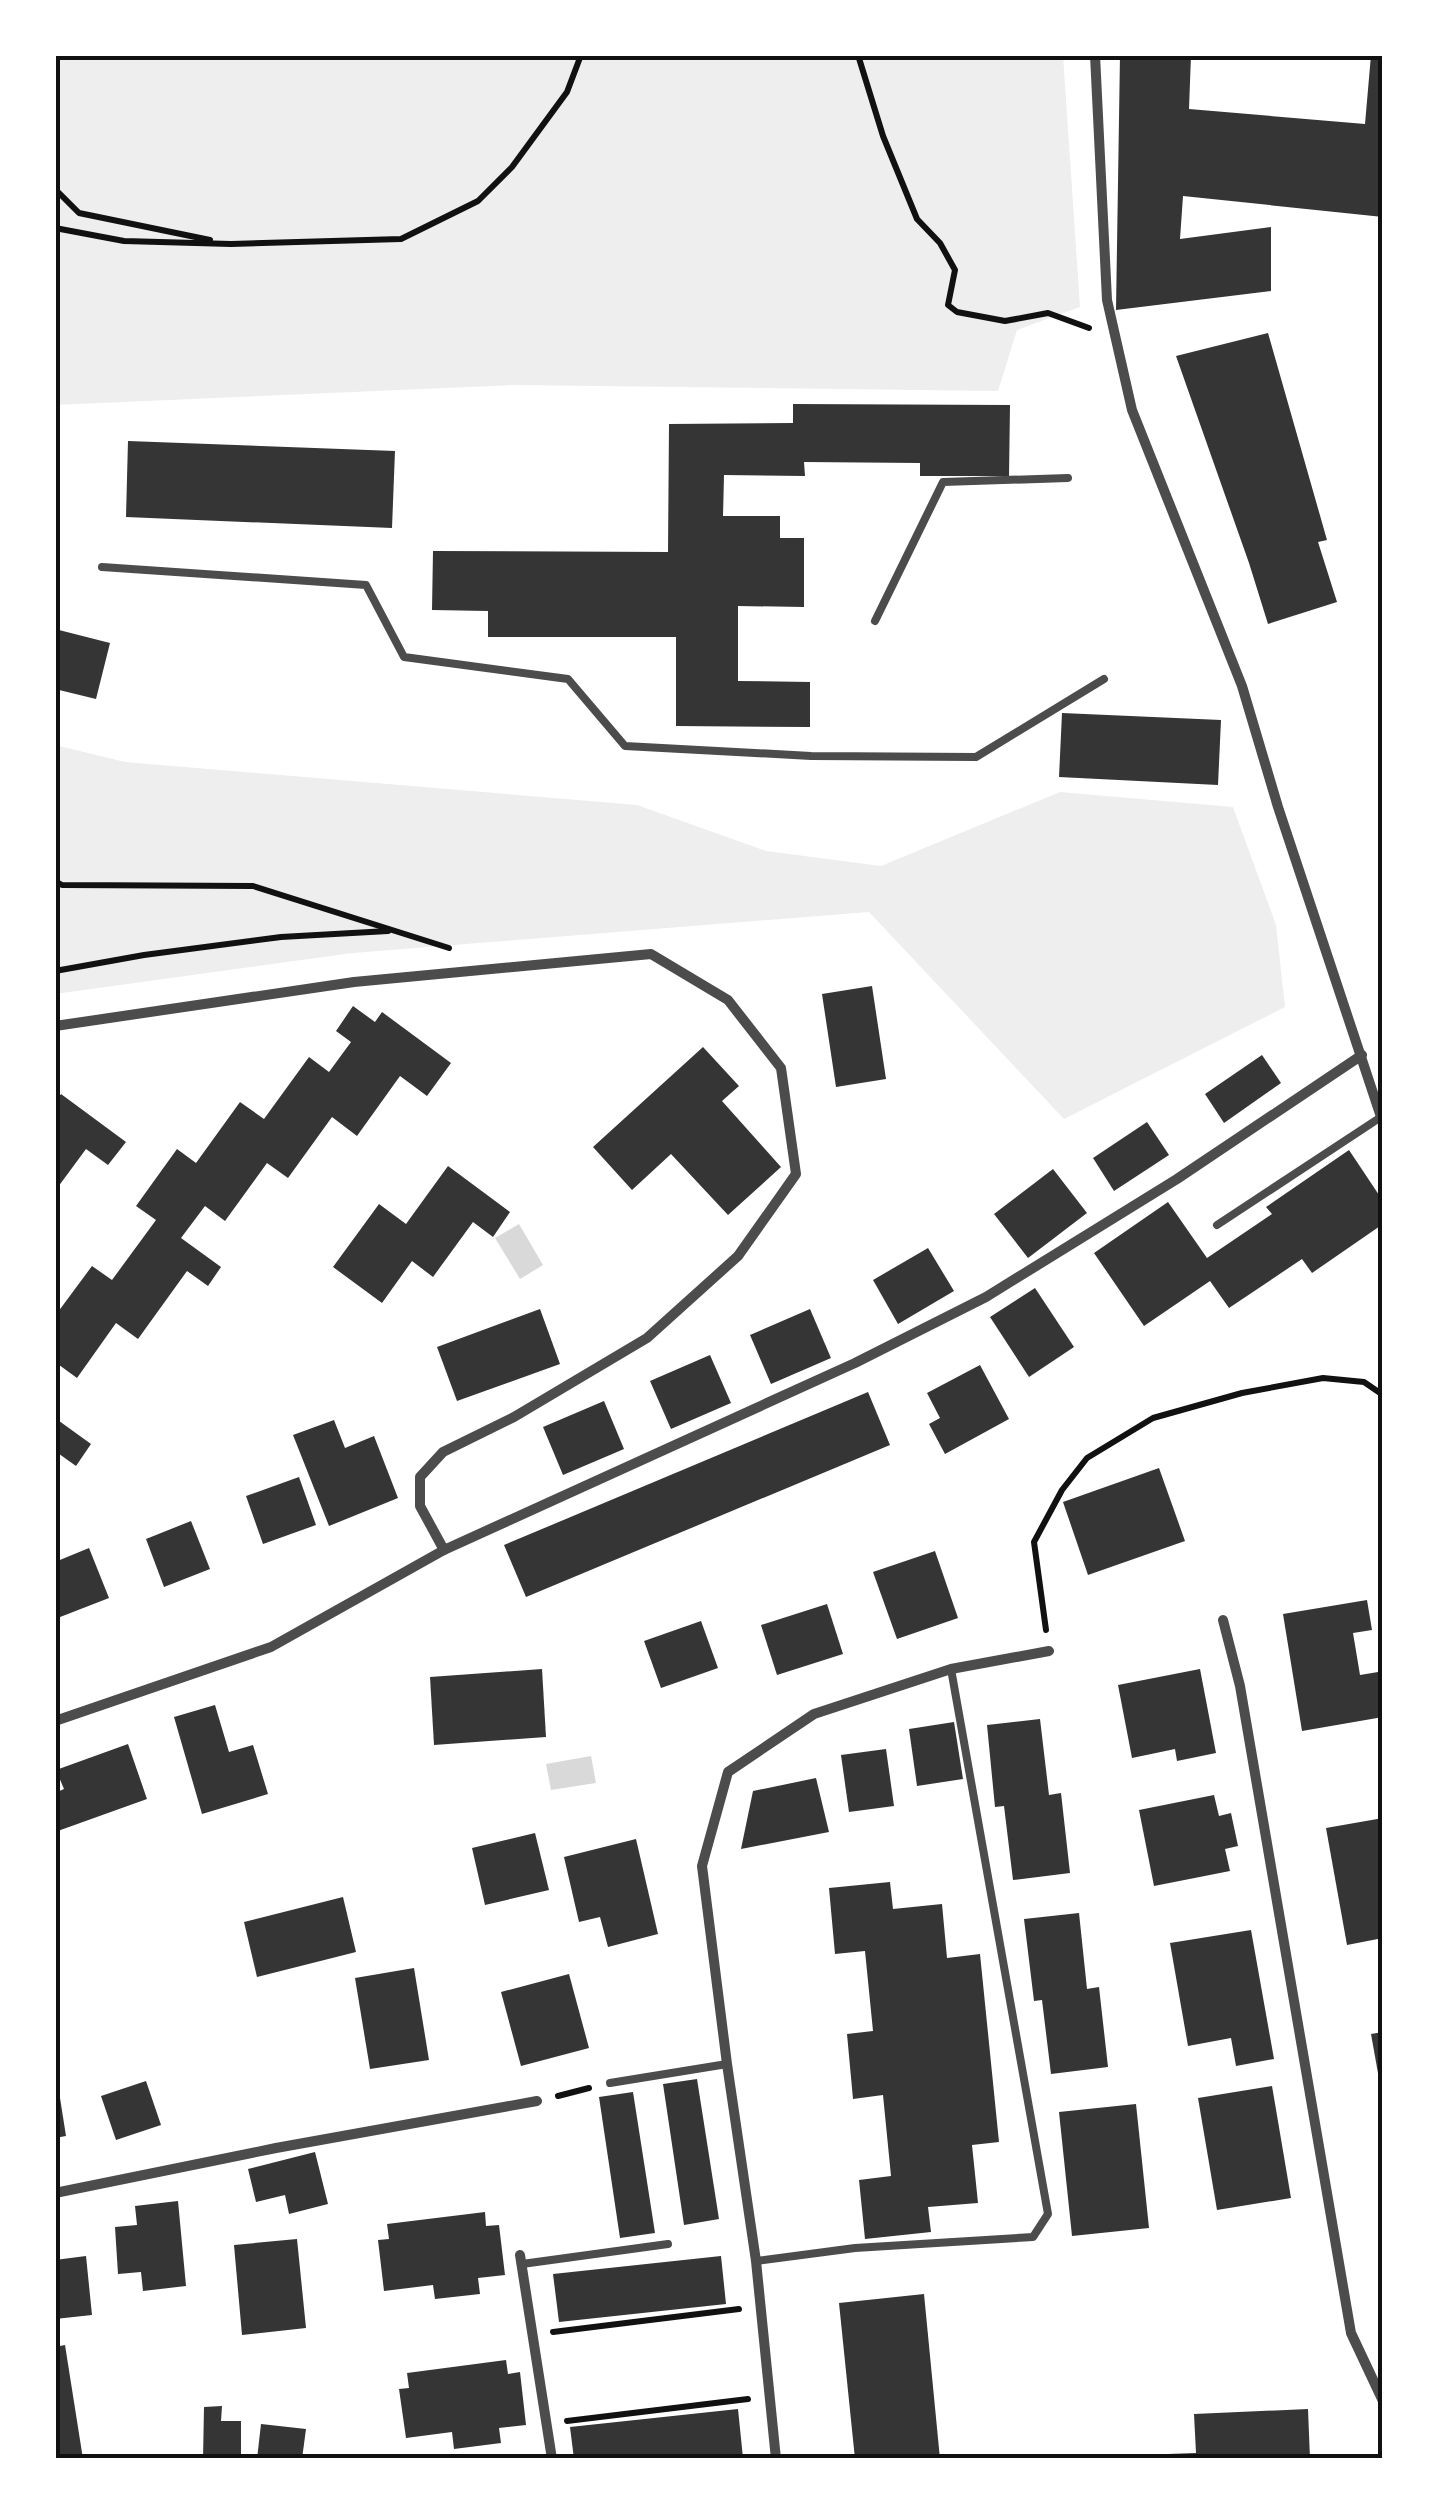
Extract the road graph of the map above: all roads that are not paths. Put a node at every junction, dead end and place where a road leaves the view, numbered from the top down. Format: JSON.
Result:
{"nodes":[{"id":1,"x":1095,"y":55,"type":"edge"},
{"id":2,"x":1068,"y":478,"type":"dead end"},
{"id":3,"x":102,"y":567,"type":"dead end"},
{"id":4,"x":875,"y":621,"type":"dead end"},
{"id":5,"x":1104,"y":679,"type":"dead end"},
{"id":6,"x":55,"y":1026,"type":"edge"},
{"id":7,"x":1362,"y":1055,"type":"junction"},
{"id":8,"x":1382,"y":1120,"type":"edge"},
{"id":9,"x":1218,"y":1225,"type":"dead end"},
{"id":10,"x":444,"y":1550,"type":"junction"},
{"id":11,"x":1223,"y":1620,"type":"dead end"},
{"id":12,"x":1049,"y":1651,"type":"road end"},
{"id":13,"x":951,"y":1669,"type":"junction"},
{"id":14,"x":55,"y":1721,"type":"edge"},
{"id":15,"x":727,"y":2064,"type":"junction"},
{"id":16,"x":610,"y":2083,"type":"road end"},
{"id":17,"x":538,"y":2101,"type":"road end"},
{"id":18,"x":55,"y":2193,"type":"edge"},
{"id":19,"x":668,"y":2244,"type":"dead end"},
{"id":20,"x":521,"y":2260,"type":"joint"},
{"id":21,"x":756,"y":2261,"type":"junction"},
{"id":22,"x":1383,"y":2401,"type":"edge"},
{"id":23,"x":552,"y":2459,"type":"edge"},
{"id":24,"x":776,"y":2459,"type":"edge"}],
"edges":[{"from":1,"to":7,"type":"street"},
{"from":2,"to":4,"type":"lane"},
{"from":3,"to":5,"type":"lane"},
{"from":6,"to":10,"type":"street"},
{"from":7,"to":8,"type":"street"},
{"from":7,"to":10,"type":"street"},
{"from":8,"to":9,"type":"lane"},
{"from":10,"to":14,"type":"street"},
{"from":11,"to":22,"type":"street"},
{"from":12,"to":13,"type":"street"},
{"from":13,"to":15,"type":"street"},
{"from":13,"to":21,"type":"lane"},
{"from":15,"to":16,"type":"lane"},
{"from":15,"to":21,"type":"street"},
{"from":17,"to":18,"type":"street"},
{"from":19,"to":20,"type":"lane"},
{"from":20,"to":23,"type":"street"},
{"from":21,"to":24,"type":"street"}]}
